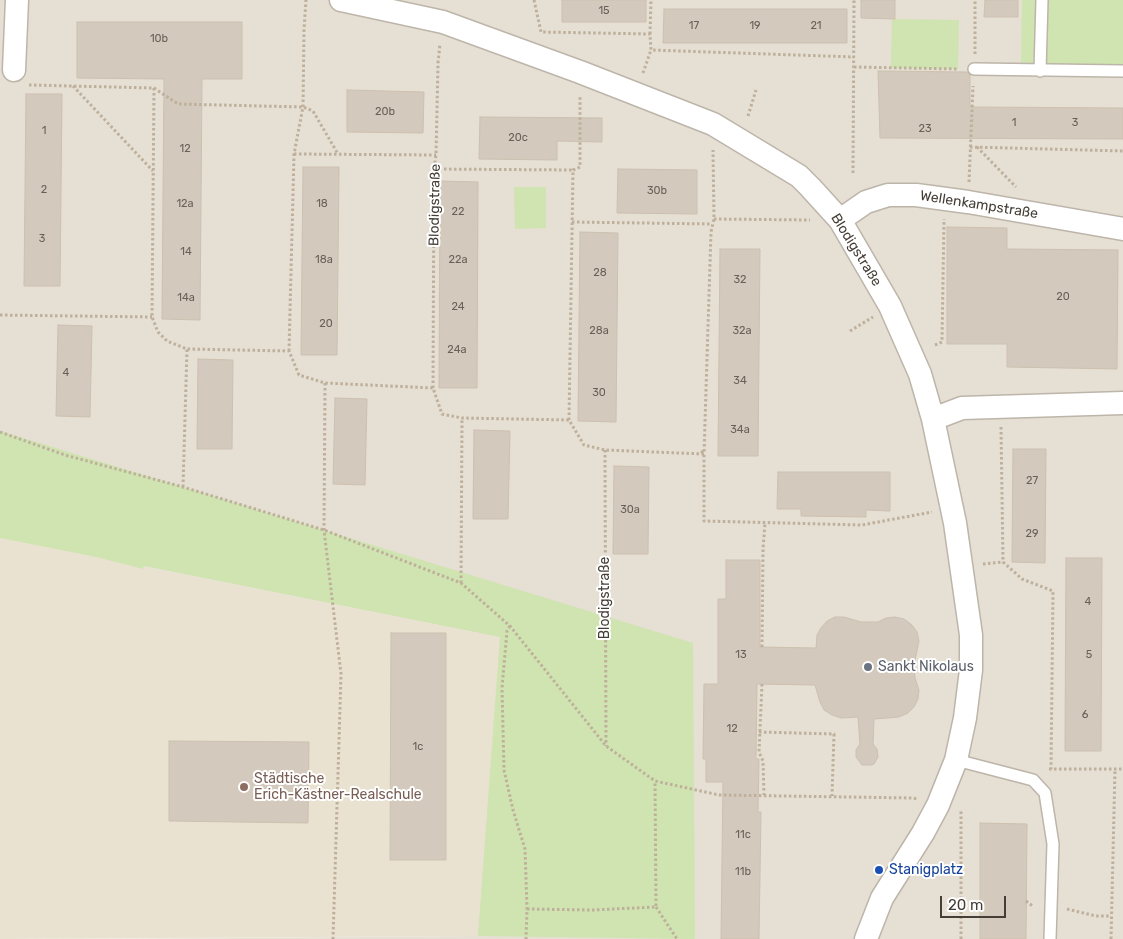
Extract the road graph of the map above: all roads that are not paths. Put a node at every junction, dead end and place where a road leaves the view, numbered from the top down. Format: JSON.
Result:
{"nodes":[{"id":1,"x":17,"y":0,"type":"edge"},
{"id":2,"x":342,"y":0,"type":"edge"},
{"id":3,"x":1042,"y":0,"type":"edge"},
{"id":4,"x":974,"y":69,"type":"road end"},
{"id":5,"x":1040,"y":71,"type":"junction"},
{"id":6,"x":1123,"y":71,"type":"edge"},
{"id":7,"x":17,"y":78,"type":"road end"},
{"id":8,"x":840,"y":220,"type":"junction"},
{"id":9,"x":1123,"y":229,"type":"edge"},
{"id":10,"x":1123,"y":403,"type":"edge"},
{"id":11,"x":933,"y":419,"type":"junction"},
{"id":12,"x":956,"y":760,"type":"junction"},
{"id":13,"x":866,"y":939,"type":"edge"},
{"id":14,"x":1050,"y":939,"type":"edge"}],
"edges":[{"from":1,"to":7,"type":"street"},
{"from":2,"to":8,"type":"street","name":"Blodigstraße"},
{"from":3,"to":5,"type":"lane"},
{"from":4,"to":5,"type":"lane"},
{"from":5,"to":6,"type":"lane"},
{"from":8,"to":9,"type":"street","name":"Wellenkampstraße"},
{"from":8,"to":11,"type":"street","name":"Blodigstraße"},
{"from":10,"to":11,"type":"street"},
{"from":11,"to":12,"type":"street","name":"Blodigstraße"},
{"from":12,"to":13,"type":"street"},
{"from":12,"to":14,"type":"lane"}]}
